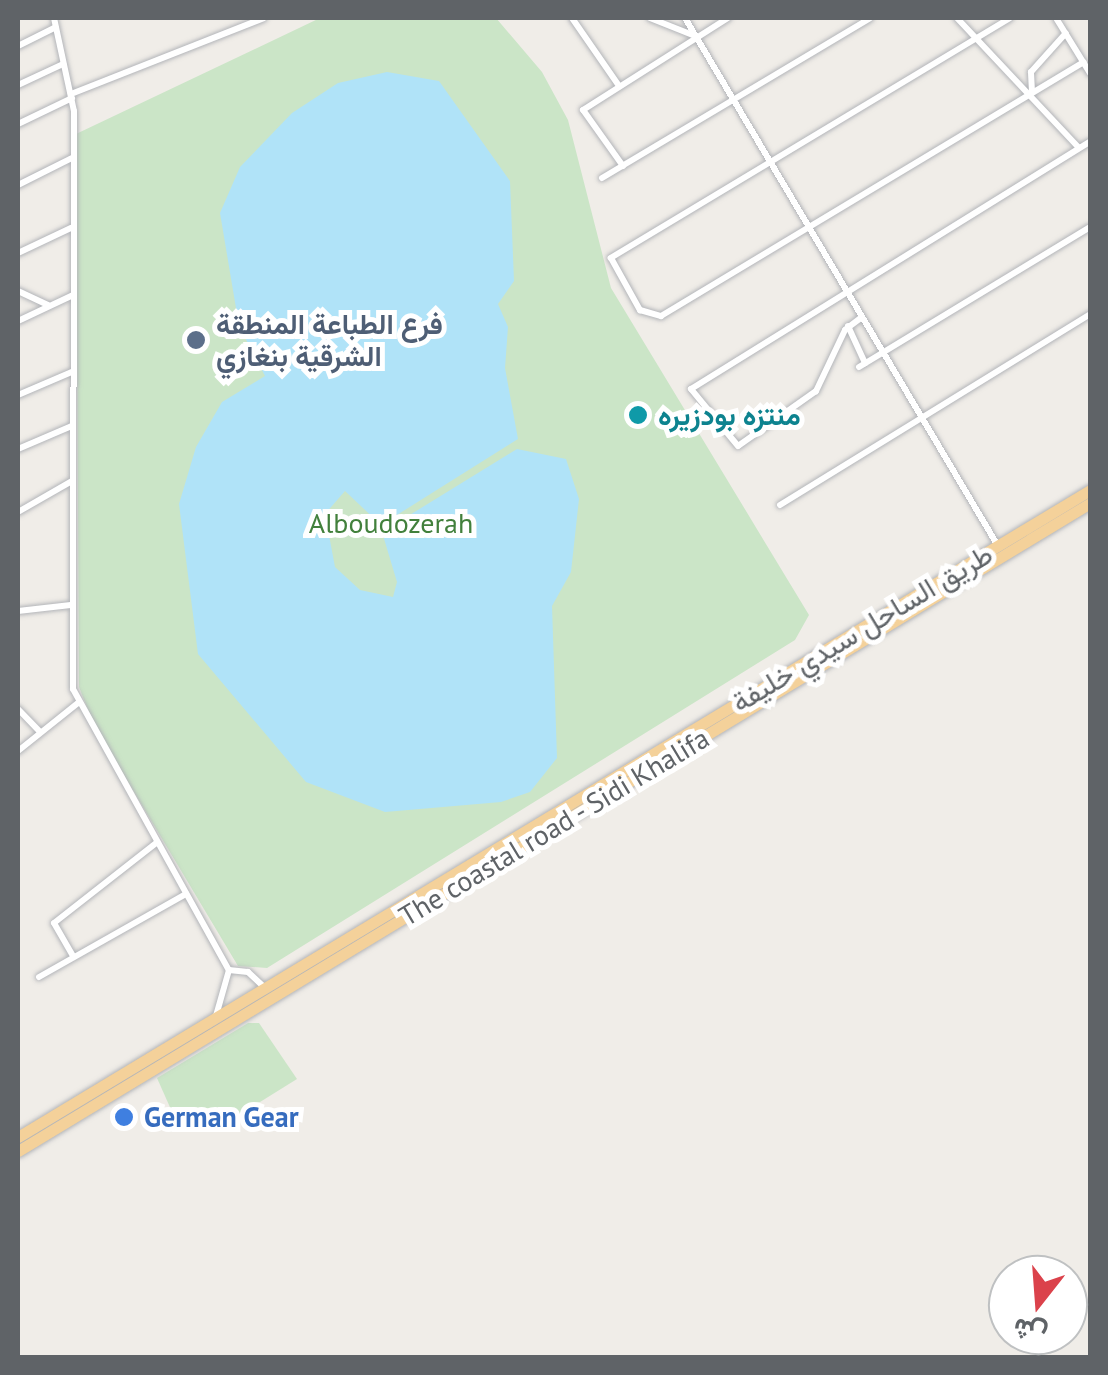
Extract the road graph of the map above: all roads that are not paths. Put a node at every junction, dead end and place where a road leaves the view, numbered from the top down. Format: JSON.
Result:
{"nodes":[{"id":1,"x":260,"y":18,"type":"edge"},
{"id":2,"x":572,"y":18,"type":"edge"},
{"id":3,"x":650,"y":18,"type":"edge"},
{"id":4,"x":685,"y":18,"type":"edge"},
{"id":5,"x":728,"y":18,"type":"edge"},
{"id":6,"x":870,"y":18,"type":"edge"},
{"id":7,"x":957,"y":18,"type":"edge"},
{"id":8,"x":1010,"y":18,"type":"edge"},
{"id":9,"x":1056,"y":18,"type":"edge"},
{"id":10,"x":55,"y":20,"type":"edge"},
{"id":11,"x":1066,"y":33,"type":"junction"},
{"id":12,"x":696,"y":36,"type":"junction"},
{"id":13,"x":975,"y":39,"type":"junction"},
{"id":14,"x":18,"y":46,"type":"edge"},
{"id":15,"x":1084,"y":62,"type":"junction"},
{"id":16,"x":63,"y":64,"type":"junction"},
{"id":17,"x":1090,"y":74,"type":"edge"},
{"id":18,"x":18,"y":85,"type":"edge"},
{"id":19,"x":620,"y":86,"type":"junction"},
{"id":20,"x":1030,"y":93,"type":"junction"},
{"id":21,"x":71,"y":96,"type":"junction"},
{"id":22,"x":734,"y":101,"type":"junction"},
{"id":23,"x":18,"y":124,"type":"edge"},
{"id":24,"x":1090,"y":142,"type":"edge"},
{"id":25,"x":1080,"y":148,"type":"junction"},
{"id":26,"x":72,"y":158,"type":"junction"},
{"id":27,"x":772,"y":164,"type":"junction"},
{"id":28,"x":623,"y":166,"type":"junction"},
{"id":29,"x":602,"y":178,"type":"dead end"},
{"id":30,"x":18,"y":184,"type":"edge"},
{"id":31,"x":807,"y":224,"type":"junction"},
{"id":32,"x":1090,"y":227,"type":"edge"},
{"id":33,"x":71,"y":228,"type":"junction"},
{"id":34,"x":18,"y":253,"type":"edge"},
{"id":35,"x":846,"y":290,"type":"junction"},
{"id":36,"x":18,"y":291,"type":"edge"},
{"id":37,"x":73,"y":295,"type":"junction"},
{"id":38,"x":49,"y":306,"type":"junction"},
{"id":39,"x":1090,"y":314,"type":"edge"},
{"id":40,"x":862,"y":317,"type":"junction"},
{"id":41,"x":18,"y":321,"type":"edge"},
{"id":42,"x":848,"y":326,"type":"junction"},
{"id":43,"x":883,"y":352,"type":"junction"},
{"id":44,"x":72,"y":372,"type":"junction"},
{"id":45,"x":18,"y":395,"type":"edge"},
{"id":46,"x":922,"y":418,"type":"junction"},
{"id":47,"x":72,"y":426,"type":"junction"},
{"id":48,"x":18,"y":448,"type":"edge"},
{"id":49,"x":72,"y":481,"type":"junction"},
{"id":50,"x":1090,"y":490,"type":"edge"},
{"id":51,"x":1090,"y":503,"type":"edge"},
{"id":52,"x":780,"y":505,"type":"dead end"},
{"id":53,"x":18,"y":512,"type":"edge"},
{"id":54,"x":998,"y":546,"type":"junction"},
{"id":55,"x":930,"y":593,"type":"junction"},
{"id":56,"x":70,"y":604,"type":"junction"},
{"id":57,"x":18,"y":611,"type":"edge"},
{"id":58,"x":78,"y":704,"type":"junction"},
{"id":59,"x":18,"y":709,"type":"edge"},
{"id":60,"x":40,"y":731,"type":"junction"},
{"id":61,"x":18,"y":752,"type":"edge"},
{"id":62,"x":157,"y":843,"type":"junction"},
{"id":63,"x":186,"y":894,"type":"junction"},
{"id":64,"x":73,"y":956,"type":"junction"},
{"id":65,"x":229,"y":970,"type":"junction"},
{"id":66,"x":39,"y":976,"type":"dead end"},
{"id":67,"x":264,"y":988,"type":"junction"},
{"id":68,"x":216,"y":1018,"type":"junction"},
{"id":69,"x":18,"y":1133,"type":"edge"},
{"id":70,"x":18,"y":1152,"type":"edge"}],
"edges":[{"from":1,"to":21,"type":"street"},
{"from":2,"to":19,"type":"street"},
{"from":3,"to":12,"type":"street"},
{"from":4,"to":12,"type":"street"},
{"from":5,"to":12,"type":"street"},
{"from":6,"to":22,"type":"street"},
{"from":7,"to":13,"type":"street"},
{"from":8,"to":13,"type":"street"},
{"from":9,"to":11,"type":"street"},
{"from":10,"to":14,"type":"street"},
{"from":10,"to":16,"type":"street"},
{"from":11,"to":15,"type":"street"},
{"from":11,"to":20,"type":"street"},
{"from":12,"to":19,"type":"street"},
{"from":12,"to":22,"type":"street"},
{"from":13,"to":20,"type":"street"},
{"from":13,"to":27,"type":"street"},
{"from":15,"to":17,"type":"street"},
{"from":15,"to":20,"type":"street"},
{"from":16,"to":18,"type":"street"},
{"from":16,"to":21,"type":"street"},
{"from":19,"to":28,"type":"street"},
{"from":20,"to":25,"type":"street"},
{"from":20,"to":31,"type":"street"},
{"from":21,"to":23,"type":"street"},
{"from":21,"to":26,"type":"street"},
{"from":22,"to":27,"type":"street"},
{"from":22,"to":28,"type":"street"},
{"from":24,"to":25,"type":"street"},
{"from":25,"to":35,"type":"street"},
{"from":26,"to":30,"type":"street"},
{"from":26,"to":33,"type":"street"},
{"from":27,"to":31,"type":"street"},
{"from":27,"to":31,"type":"street"},
{"from":28,"to":29,"type":"street"},
{"from":31,"to":35,"type":"street"},
{"from":32,"to":43,"type":"street"},
{"from":33,"to":34,"type":"street"},
{"from":33,"to":37,"type":"street"},
{"from":35,"to":40,"type":"street"},
{"from":35,"to":42,"type":"street"},
{"from":36,"to":38,"type":"street"},
{"from":37,"to":38,"type":"street"},
{"from":37,"to":44,"type":"street"},
{"from":38,"to":41,"type":"street"},
{"from":39,"to":46,"type":"street"},
{"from":40,"to":42,"type":"street"},
{"from":40,"to":43,"type":"street"},
{"from":42,"to":43,"type":"street"},
{"from":43,"to":46,"type":"street"},
{"from":44,"to":45,"type":"street"},
{"from":44,"to":47,"type":"street"},
{"from":46,"to":52,"type":"street"},
{"from":46,"to":54,"type":"street"},
{"from":47,"to":48,"type":"street"},
{"from":47,"to":49,"type":"street"},
{"from":49,"to":53,"type":"street"},
{"from":49,"to":56,"type":"street"},
{"from":50,"to":54,"type":"highway","name":"طريق الساحل سيدي خليفة"},
{"from":51,"to":55,"type":"highway","name":"The coastal road - Sidi Khalifa"},
{"from":54,"to":55,"type":"highway","name":"طريق الساحل سيدي خليفة"},
{"from":55,"to":67,"type":"highway","name":"طريق الساحل سيدي خليفة"},
{"from":55,"to":70,"type":"highway","name":"The coastal road - Sidi Khalifa"},
{"from":56,"to":57,"type":"street"},
{"from":56,"to":58,"type":"street"},
{"from":58,"to":60,"type":"street"},
{"from":58,"to":62,"type":"street"},
{"from":59,"to":60,"type":"street"},
{"from":60,"to":61,"type":"street"},
{"from":62,"to":63,"type":"street"},
{"from":62,"to":64,"type":"street"},
{"from":63,"to":64,"type":"street"},
{"from":63,"to":65,"type":"street"},
{"from":64,"to":66,"type":"street"},
{"from":65,"to":67,"type":"street"},
{"from":65,"to":68,"type":"street"},
{"from":67,"to":68,"type":"highway","name":"طريق الساحل سيدي خليفة"},
{"from":68,"to":69,"type":"highway","name":"طريق الساحل سيدي خليفة"}]}
